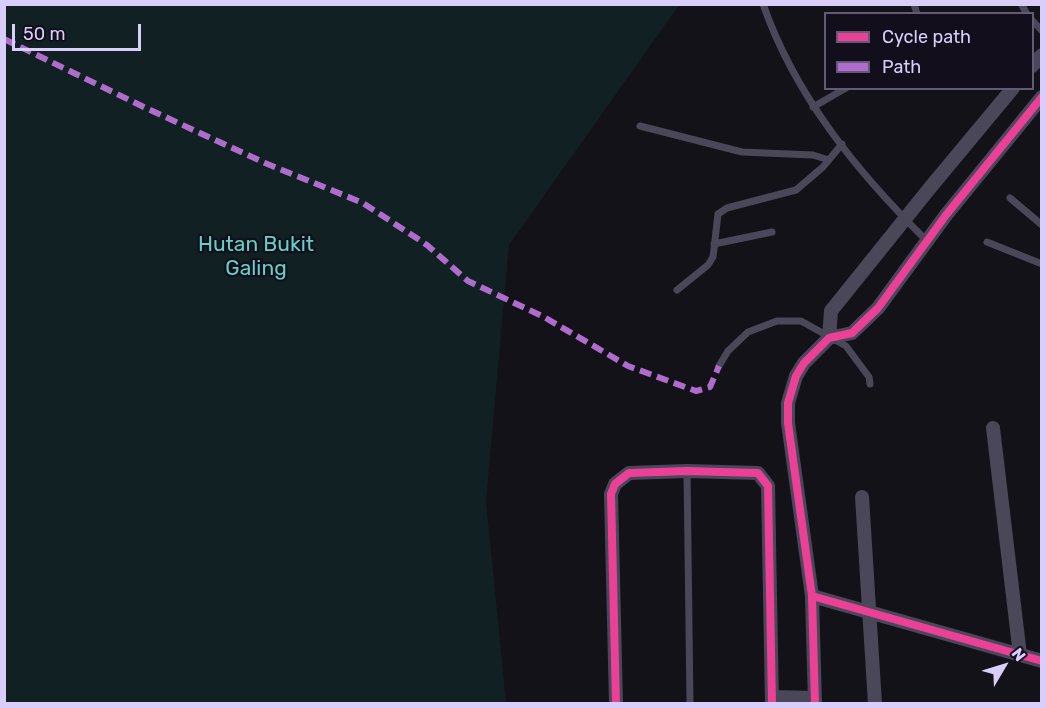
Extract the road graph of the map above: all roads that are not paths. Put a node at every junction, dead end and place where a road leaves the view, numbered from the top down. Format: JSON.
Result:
{"nodes":[{"id":1,"x":763,"y":4,"type":"edge"},
{"id":2,"x":843,"y":90,"type":"edge"},
{"id":3,"x":1011,"y":90,"type":"edge"},
{"id":4,"x":1041,"y":97,"type":"edge"},
{"id":5,"x":813,"y":107,"type":"junction"},
{"id":6,"x":640,"y":126,"type":"dead end"},
{"id":7,"x":842,"y":144,"type":"junction"},
{"id":8,"x":829,"y":160,"type":"junction"},
{"id":9,"x":1010,"y":198,"type":"dead end"},
{"id":10,"x":905,"y":219,"type":"junction"},
{"id":11,"x":1041,"y":225,"type":"edge"},
{"id":12,"x":772,"y":232,"type":"dead end"},
{"id":13,"x":927,"y":241,"type":"junction"},
{"id":14,"x":987,"y":242,"type":"dead end"},
{"id":15,"x":714,"y":244,"type":"junction"},
{"id":16,"x":1041,"y":264,"type":"edge"},
{"id":17,"x":677,"y":290,"type":"dead end"},
{"id":18,"x":829,"y":338,"type":"junction"},
{"id":19,"x":719,"y":366,"type":"dead end"},
{"id":20,"x":870,"y":384,"type":"dead end"},
{"id":21,"x":993,"y":428,"type":"dead end"},
{"id":22,"x":687,"y":471,"type":"junction"},
{"id":23,"x":862,"y":497,"type":"dead end"},
{"id":24,"x":812,"y":596,"type":"junction"},
{"id":25,"x":870,"y":613,"type":"junction"},
{"id":26,"x":1020,"y":655,"type":"junction"},
{"id":27,"x":1041,"y":661,"type":"edge"},
{"id":28,"x":772,"y":700,"type":"edge"},
{"id":29,"x":815,"y":701,"type":"edge"},
{"id":30,"x":616,"y":704,"type":"edge"},
{"id":31,"x":690,"y":704,"type":"edge"},
{"id":32,"x":875,"y":704,"type":"edge"}],
"edges":[{"from":1,"to":5,"type":"lane"},
{"from":2,"to":5,"type":"lane"},
{"from":3,"to":10,"type":"street"},
{"from":4,"to":13,"type":"street"},
{"from":5,"to":7,"type":"lane"},
{"from":6,"to":8,"type":"lane"},
{"from":7,"to":8,"type":"lane"},
{"from":7,"to":10,"type":"lane"},
{"from":8,"to":15,"type":"lane"},
{"from":9,"to":11,"type":"lane"},
{"from":10,"to":13,"type":"lane"},
{"from":10,"to":18,"type":"street"},
{"from":12,"to":15,"type":"lane"},
{"from":13,"to":18,"type":"street"},
{"from":14,"to":16,"type":"lane"},
{"from":15,"to":17,"type":"lane"},
{"from":18,"to":19,"type":"lane"},
{"from":18,"to":20,"type":"lane"},
{"from":18,"to":24,"type":"street"},
{"from":21,"to":26,"type":"street"},
{"from":22,"to":28,"type":"street"},
{"from":22,"to":30,"type":"street"},
{"from":22,"to":31,"type":"lane"},
{"from":23,"to":25,"type":"street"},
{"from":24,"to":25,"type":"street"},
{"from":24,"to":29,"type":"street"},
{"from":25,"to":26,"type":"street"},
{"from":25,"to":32,"type":"street"},
{"from":26,"to":27,"type":"street"},
{"from":28,"to":29,"type":"street"}]}
